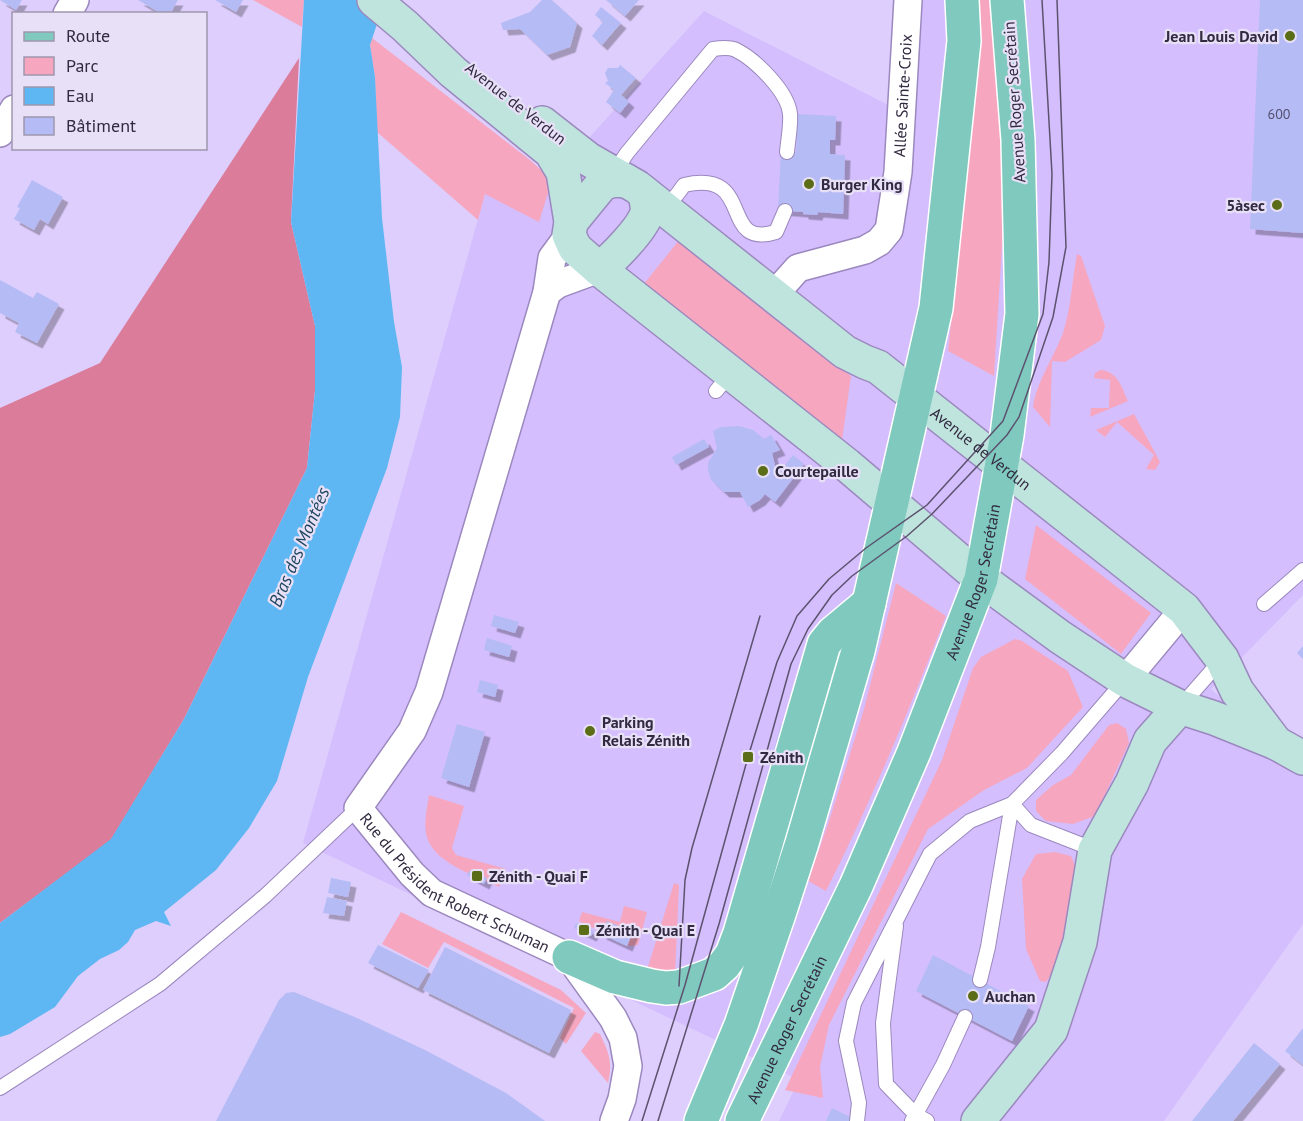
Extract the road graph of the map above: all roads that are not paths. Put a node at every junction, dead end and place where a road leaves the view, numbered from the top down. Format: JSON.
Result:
{"nodes":[{"id":1,"x":908,"y":0,"type":"edge"},
{"id":2,"x":962,"y":0,"type":"edge"},
{"id":3,"x":1007,"y":0,"type":"edge"},
{"id":4,"x":390,"y":13,"type":"edge"},
{"id":5,"x":12,"y":112,"type":"edge"},
{"id":6,"x":0,"y":133,"type":"edge"},
{"id":7,"x":788,"y":152,"type":"dead end"},
{"id":8,"x":636,"y":188,"type":"junction"},
{"id":9,"x":785,"y":211,"type":"dead end"},
{"id":10,"x":570,"y":229,"type":"junction"},
{"id":11,"x":599,"y":269,"type":"junction"},
{"id":12,"x":546,"y":292,"type":"junction"},
{"id":13,"x":773,"y":296,"type":"junction"},
{"id":14,"x":916,"y":397,"type":"junction"},
{"id":15,"x":1001,"y":463,"type":"junction"},
{"id":16,"x":891,"y":502,"type":"junction"},
{"id":17,"x":1303,"y":570,"type":"edge"},
{"id":18,"x":981,"y":579,"type":"junction"},
{"id":19,"x":869,"y":603,"type":"junction"},
{"id":20,"x":1264,"y":604,"type":"dead end"},
{"id":21,"x":1184,"y":609,"type":"junction"},
{"id":22,"x":1222,"y":659,"type":"junction"},
{"id":23,"x":1125,"y":680,"type":"junction"},
{"id":24,"x":1180,"y":707,"type":"junction"},
{"id":25,"x":1289,"y":751,"type":"edge"},
{"id":26,"x":1012,"y":804,"type":"junction"},
{"id":27,"x":358,"y":808,"type":"junction"},
{"id":28,"x":1095,"y":850,"type":"junction"},
{"id":29,"x":897,"y":915,"type":"junction"},
{"id":30,"x":569,"y":957,"type":"junction"},
{"id":31,"x":980,"y":980,"type":"dead end"},
{"id":32,"x":965,"y":1017,"type":"dead end"},
{"id":33,"x":0,"y":1088,"type":"edge"},
{"id":34,"x":918,"y":1119,"type":"edge"},
{"id":35,"x":614,"y":1121,"type":"edge"},
{"id":36,"x":701,"y":1121,"type":"edge"},
{"id":37,"x":742,"y":1121,"type":"edge"},
{"id":38,"x":856,"y":1121,"type":"edge"},
{"id":39,"x":978,"y":1121,"type":"edge"}],
"edges":[{"from":1,"to":13,"type":"street","name":"Allée Sainte-Croix"},
{"from":2,"to":14,"type":"main road"},
{"from":3,"to":15,"type":"main road","name":"Avenue Roger Secrétain"},
{"from":4,"to":8,"type":"street","name":"Avenue de Verdun"},
{"from":4,"to":10,"type":"street","name":"Avenue de Verdun"},
{"from":5,"to":6,"type":"street"},
{"from":7,"to":8,"type":"lane"},
{"from":8,"to":9,"type":"lane"},
{"from":8,"to":10,"type":"street"},
{"from":8,"to":11,"type":"street"},
{"from":8,"to":13,"type":"street","name":"Avenue de Verdun"},
{"from":10,"to":11,"type":"street","name":"Avenue de Verdun"},
{"from":10,"to":12,"type":"street","name":"Rue du Président Robert Schuman"},
{"from":11,"to":12,"type":"street"},
{"from":11,"to":16,"type":"street","name":"Avenue de Verdun"},
{"from":12,"to":27,"type":"street","name":"Rue du Président Robert Schuman"},
{"from":13,"to":14,"type":"street","name":"Avenue de Verdun"},
{"from":14,"to":15,"type":"street","name":"Avenue de Verdun"},
{"from":14,"to":16,"type":"main road"},
{"from":15,"to":18,"type":"main road","name":"Avenue Roger Secrétain"},
{"from":15,"to":21,"type":"street","name":"Avenue de Verdun"},
{"from":16,"to":18,"type":"street","name":"Avenue de Verdun"},
{"from":16,"to":19,"type":"main road"},
{"from":17,"to":20,"type":"lane"},
{"from":18,"to":23,"type":"street","name":"Avenue de Verdun"},
{"from":18,"to":37,"type":"main road","name":"Avenue Roger Secrétain"},
{"from":19,"to":30,"type":"main road"},
{"from":19,"to":36,"type":"main road"},
{"from":21,"to":22,"type":"street","name":"Avenue de Verdun"},
{"from":21,"to":23,"type":"street"},
{"from":22,"to":24,"type":"lane"},
{"from":22,"to":25,"type":"street","name":"Avenue de Verdun"},
{"from":23,"to":24,"type":"street","name":"Avenue de Verdun"},
{"from":23,"to":26,"type":"lane"},
{"from":24,"to":25,"type":"street","name":"Avenue de Verdun"},
{"from":24,"to":28,"type":"street"},
{"from":26,"to":28,"type":"lane"},
{"from":26,"to":29,"type":"lane"},
{"from":26,"to":31,"type":"lane"},
{"from":27,"to":30,"type":"street","name":"Rue du Président Robert Schuman"},
{"from":27,"to":33,"type":"lane"},
{"from":28,"to":39,"type":"street"},
{"from":29,"to":34,"type":"lane"},
{"from":29,"to":38,"type":"lane"},
{"from":30,"to":35,"type":"street","name":"Rue du Président Robert Schuman"},
{"from":32,"to":34,"type":"lane"}]}
